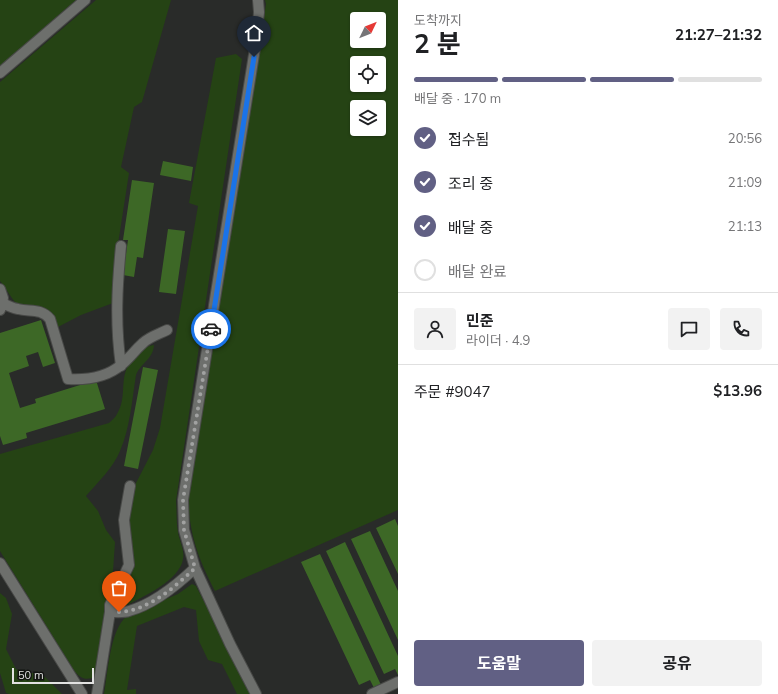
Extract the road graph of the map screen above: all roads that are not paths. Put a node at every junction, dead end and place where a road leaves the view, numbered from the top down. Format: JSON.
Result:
{"nodes":[{"id":1,"x":86,"y":0,"type":"edge"},
{"id":2,"x":258,"y":0,"type":"edge"},
{"id":3,"x":0,"y":73,"type":"edge"},
{"id":4,"x":121,"y":246,"type":"dead end"},
{"id":5,"x":0,"y":290,"type":"edge"},
{"id":6,"x":1,"y":307,"type":"edge"},
{"id":7,"x":167,"y":330,"type":"dead end"},
{"id":8,"x":120,"y":366,"type":"junction"},
{"id":9,"x":130,"y":486,"type":"dead end"},
{"id":10,"x":0,"y":563,"type":"edge"},
{"id":11,"x":195,"y":568,"type":"junction"},
{"id":12,"x":110,"y":612,"type":"junction"},
{"id":13,"x":398,"y":682,"type":"edge"},
{"id":14,"x":82,"y":694,"type":"edge"},
{"id":15,"x":97,"y":694,"type":"edge"},
{"id":16,"x":256,"y":694,"type":"edge"},
{"id":17,"x":372,"y":694,"type":"edge"}],
"edges":[{"from":1,"to":3,"type":"street"},
{"from":2,"to":11,"type":"street"},
{"from":4,"to":8,"type":"street"},
{"from":5,"to":6,"type":"street"},
{"from":6,"to":8,"type":"street"},
{"from":7,"to":8,"type":"street"},
{"from":9,"to":12,"type":"street"},
{"from":10,"to":14,"type":"street"},
{"from":11,"to":12,"type":"street"},
{"from":11,"to":16,"type":"street"},
{"from":12,"to":15,"type":"street"},
{"from":13,"to":17,"type":"street"}]}
